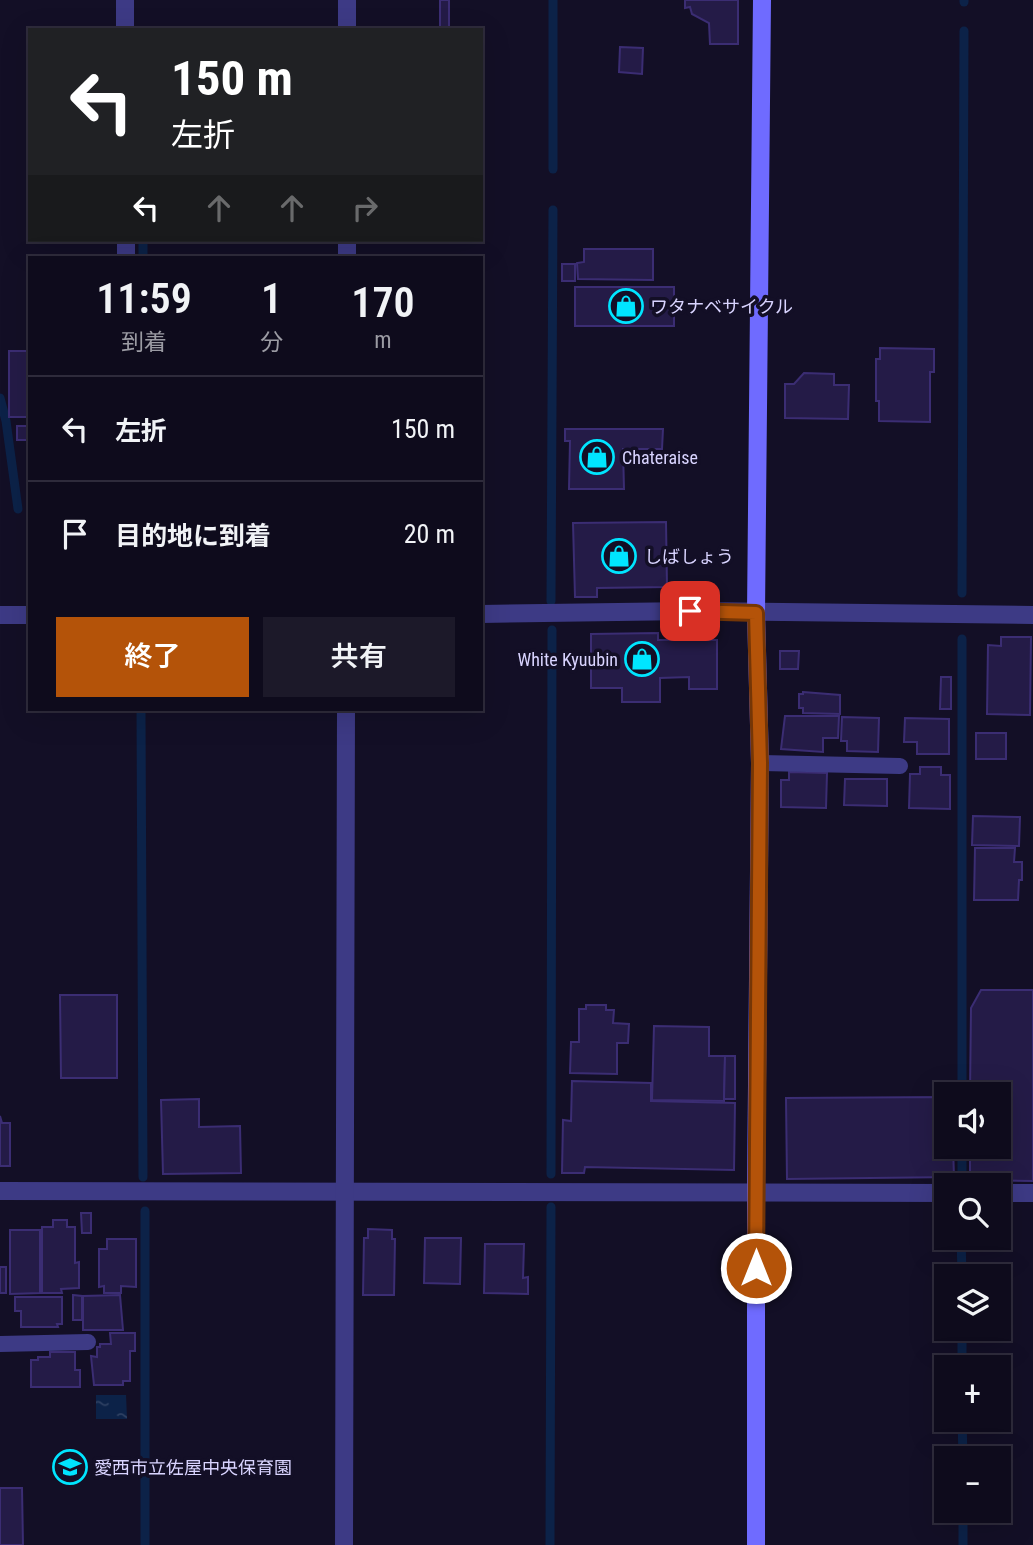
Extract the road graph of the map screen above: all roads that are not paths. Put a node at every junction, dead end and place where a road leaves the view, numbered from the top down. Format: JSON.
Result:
{"nodes":[{"id":1,"x":125,"y":0,"type":"edge"},
{"id":2,"x":347,"y":0,"type":"edge"},
{"id":3,"x":762,"y":0,"type":"edge"},
{"id":4,"x":125,"y":28,"type":"edge"},
{"id":5,"x":347,"y":28,"type":"edge"},
{"id":6,"x":756,"y":613,"type":"junction"},
{"id":7,"x":483,"y":614,"type":"edge"},
{"id":8,"x":0,"y":615,"type":"edge"},
{"id":9,"x":28,"y":615,"type":"edge"},
{"id":10,"x":1033,"y":615,"type":"edge"},
{"id":11,"x":346,"y":711,"type":"edge"},
{"id":12,"x":760,"y":763,"type":"junction"},
{"id":13,"x":900,"y":766,"type":"dead end"},
{"id":14,"x":343,"y":1190,"type":"junction"},
{"id":15,"x":0,"y":1191,"type":"edge"},
{"id":16,"x":756,"y":1193,"type":"junction"},
{"id":17,"x":934,"y":1193,"type":"edge"},
{"id":18,"x":1011,"y":1193,"type":"edge"},
{"id":19,"x":1033,"y":1193,"type":"edge"},
{"id":20,"x":88,"y":1342,"type":"dead end"},
{"id":21,"x":0,"y":1344,"type":"edge"},
{"id":22,"x":344,"y":1545,"type":"edge"},
{"id":23,"x":756,"y":1545,"type":"edge"}],
"edges":[{"from":1,"to":4,"type":"street"},
{"from":2,"to":5,"type":"street"},
{"from":3,"to":6,"type":"street"},
{"from":6,"to":7,"type":"street"},
{"from":6,"to":10,"type":"street"},
{"from":6,"to":12,"type":"street"},
{"from":8,"to":9,"type":"street"},
{"from":11,"to":14,"type":"street"},
{"from":12,"to":13,"type":"lane"},
{"from":12,"to":16,"type":"street"},
{"from":14,"to":15,"type":"street"},
{"from":14,"to":16,"type":"street"},
{"from":14,"to":22,"type":"street"},
{"from":16,"to":17,"type":"street"},
{"from":16,"to":23,"type":"street"},
{"from":18,"to":19,"type":"street"},
{"from":20,"to":21,"type":"lane"}]}
